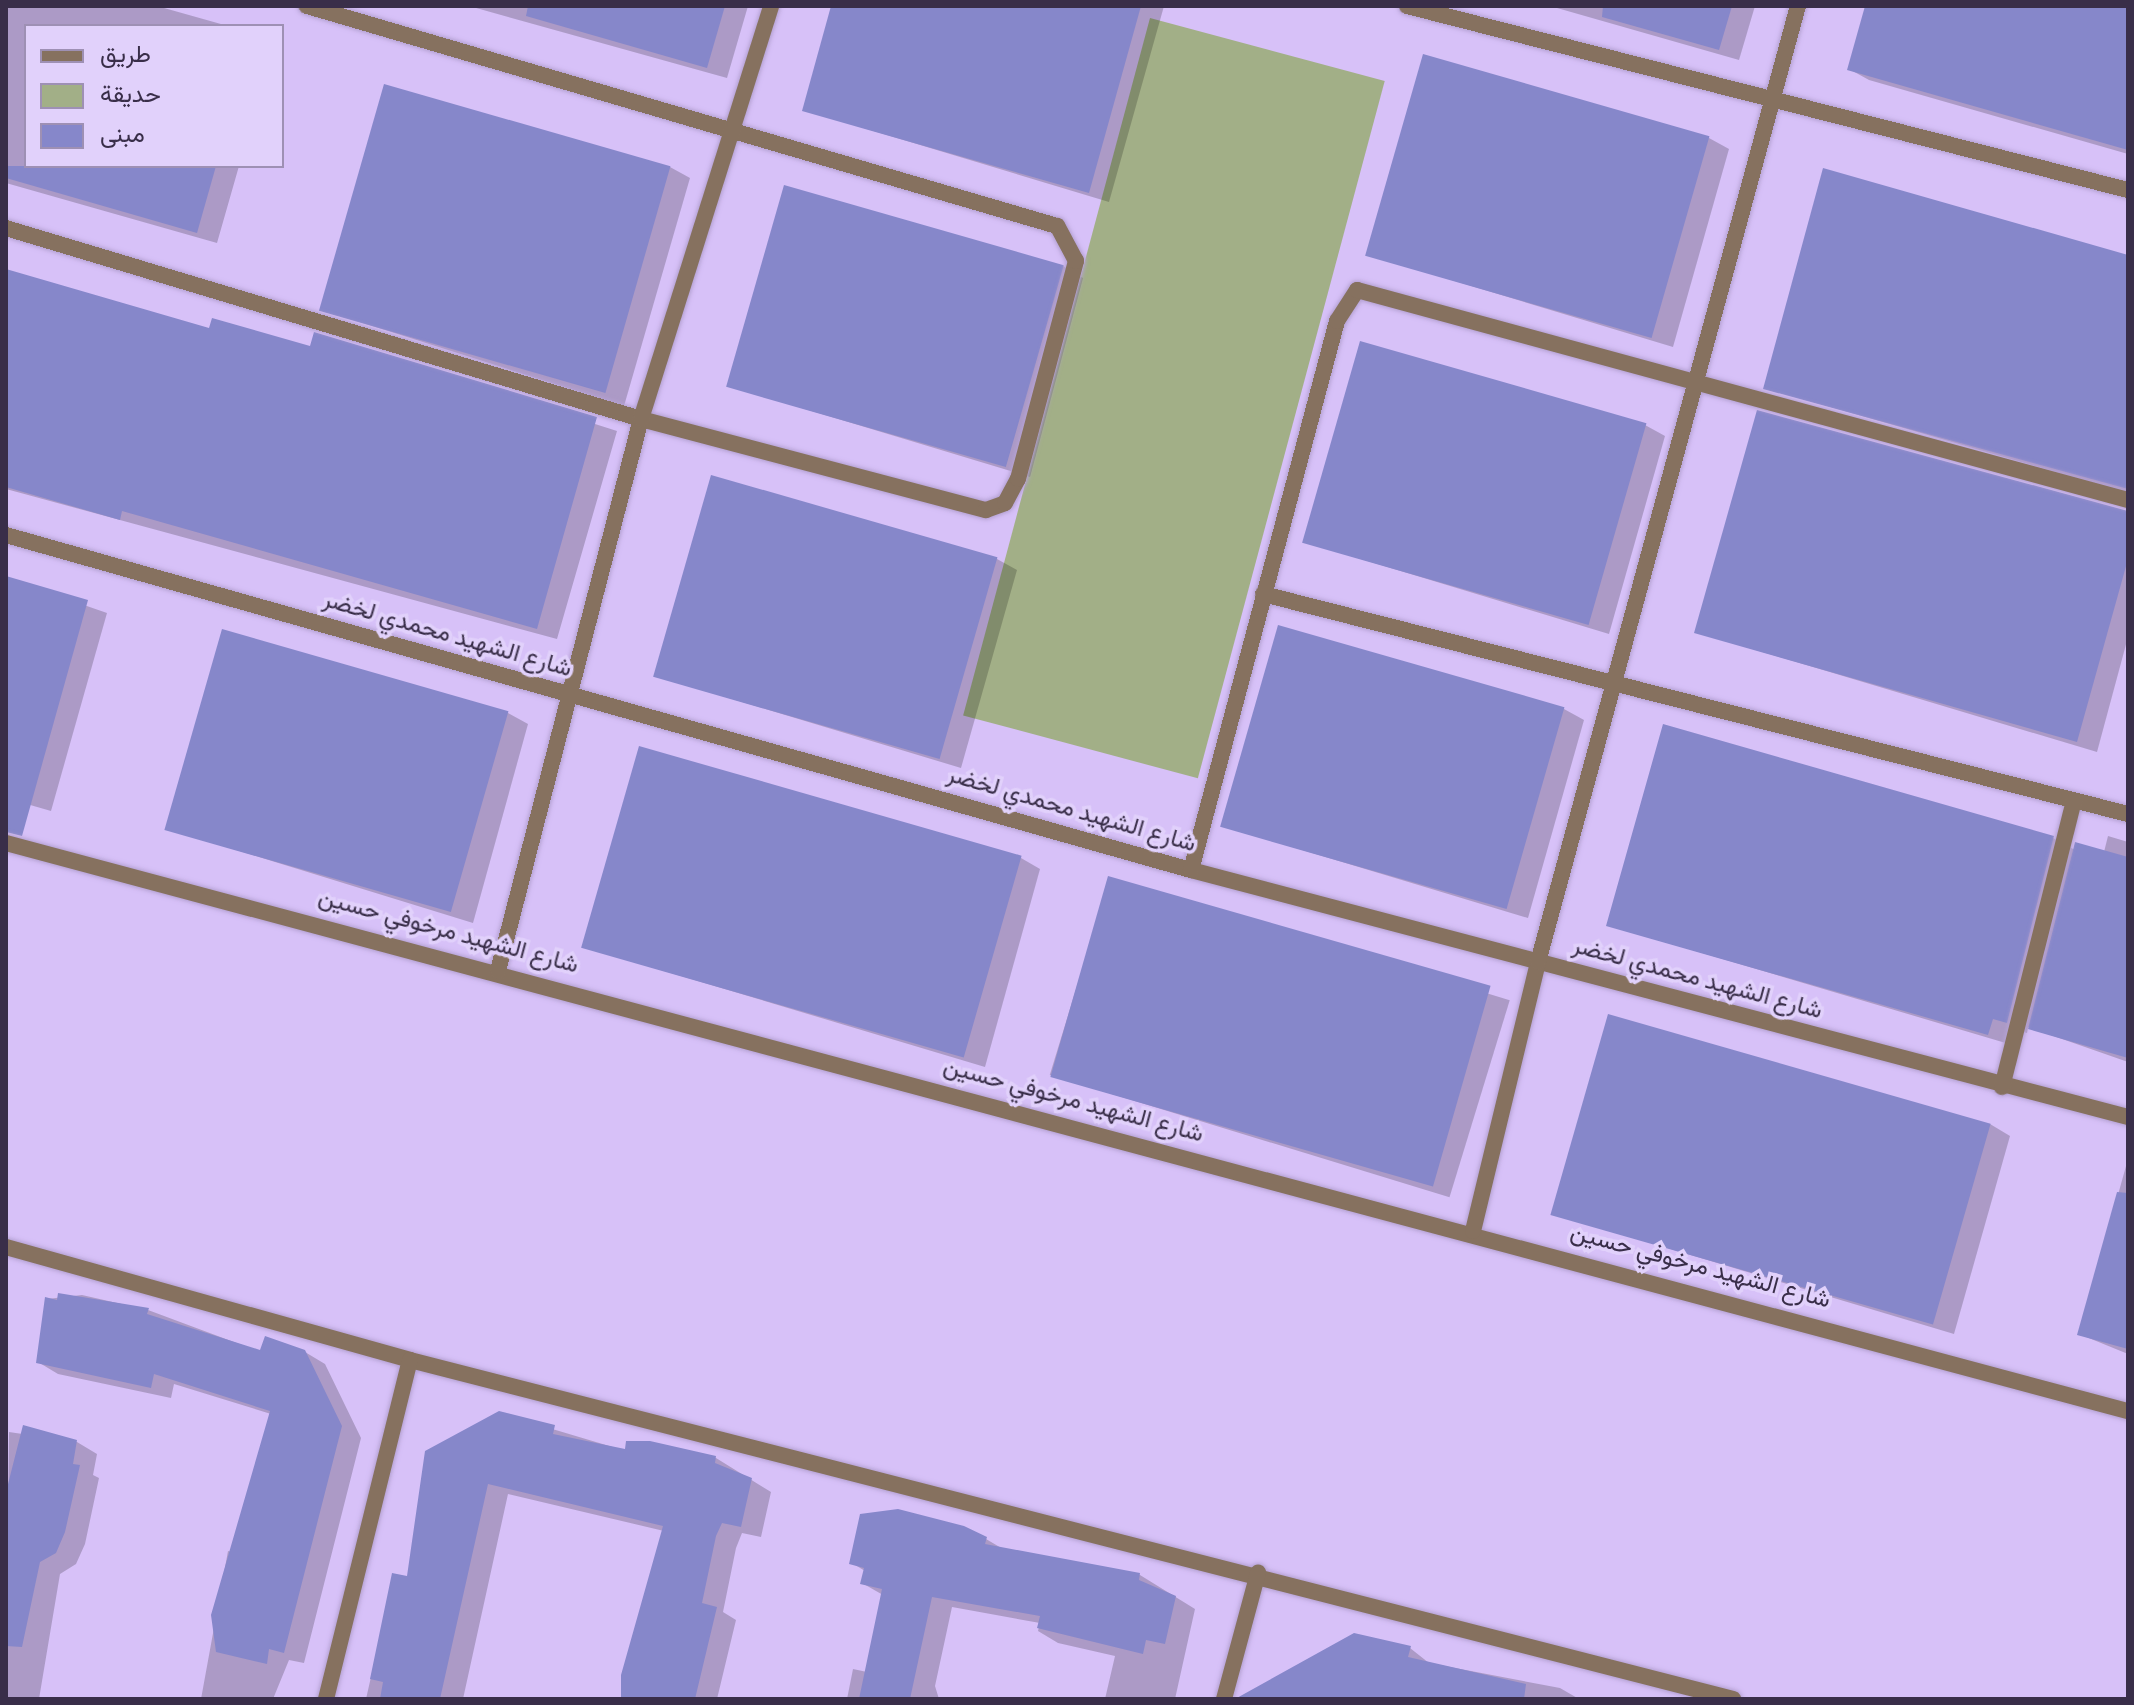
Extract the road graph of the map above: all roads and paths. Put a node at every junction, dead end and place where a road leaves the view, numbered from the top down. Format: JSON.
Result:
{"nodes":[{"id":1,"x":307,"y":6,"type":"edge"},
{"id":2,"x":771,"y":6,"type":"edge"},
{"id":3,"x":1407,"y":6,"type":"edge"},
{"id":4,"x":1798,"y":6,"type":"edge"},
{"id":5,"x":1775,"y":97,"type":"junction"},
{"id":6,"x":736,"y":135,"type":"junction"},
{"id":7,"x":2128,"y":190,"type":"edge"},
{"id":8,"x":6,"y":228,"type":"edge"},
{"id":9,"x":1700,"y":383,"type":"junction"},
{"id":10,"x":641,"y":419,"type":"junction"},
{"id":11,"x":2128,"y":500,"type":"edge"},
{"id":12,"x":6,"y":535,"type":"edge"},
{"id":13,"x":1263,"y":594,"type":"junction"},
{"id":14,"x":1612,"y":683,"type":"junction"},
{"id":15,"x":570,"y":696,"type":"junction"},
{"id":16,"x":2074,"y":801,"type":"junction"},
{"id":17,"x":2128,"y":814,"type":"edge"},
{"id":18,"x":6,"y":843,"type":"edge"},
{"id":19,"x":1191,"y":870,"type":"junction"},
{"id":20,"x":1538,"y":962,"type":"junction"},
{"id":21,"x":498,"y":971,"type":"junction"},
{"id":22,"x":2002,"y":1087,"type":"junction"},
{"id":23,"x":2128,"y":1117,"type":"edge"},
{"id":24,"x":1473,"y":1231,"type":"junction"},
{"id":25,"x":6,"y":1247,"type":"edge"},
{"id":26,"x":410,"y":1360,"type":"junction"},
{"id":27,"x":2128,"y":1411,"type":"edge"},
{"id":28,"x":1258,"y":1573,"type":"junction"},
{"id":29,"x":326,"y":1699,"type":"edge"},
{"id":30,"x":1224,"y":1699,"type":"edge"},
{"id":31,"x":1733,"y":1699,"type":"edge"}],
"edges":[{"from":1,"to":6,"type":"street"},
{"from":2,"to":6,"type":"street"},
{"from":3,"to":5,"type":"street"},
{"from":4,"to":5,"type":"street"},
{"from":5,"to":7,"type":"street"},
{"from":5,"to":9,"type":"street"},
{"from":6,"to":10,"type":"street"},
{"from":6,"to":10,"type":"street"},
{"from":8,"to":10,"type":"street"},
{"from":9,"to":11,"type":"street"},
{"from":9,"to":13,"type":"street"},
{"from":9,"to":14,"type":"street"},
{"from":10,"to":15,"type":"street"},
{"from":12,"to":15,"type":"street","name":"شارع الشهيد محمدي لخضر"},
{"from":13,"to":14,"type":"street"},
{"from":13,"to":19,"type":"street"},
{"from":14,"to":16,"type":"street"},
{"from":14,"to":20,"type":"street"},
{"from":15,"to":19,"type":"street","name":"شارع الشهيد محمدي لخضر"},
{"from":15,"to":21,"type":"street"},
{"from":16,"to":17,"type":"street"},
{"from":16,"to":22,"type":"street"},
{"from":18,"to":21,"type":"street","name":"شارع الشهيد مرخوفي حسين"},
{"from":19,"to":20,"type":"street","name":"شارع الشهيد محمدي لخضر"},
{"from":20,"to":22,"type":"street","name":"شارع الشهيد محمدي لخضر"},
{"from":20,"to":24,"type":"street"},
{"from":21,"to":24,"type":"street","name":"شارع الشهيد مرخوفي حسين"},
{"from":22,"to":23,"type":"street","name":"شارع الشهيد محمدي لخضر"},
{"from":24,"to":27,"type":"street","name":"شارع الشهيد مرخوفي حسين"},
{"from":25,"to":26,"type":"street"},
{"from":26,"to":28,"type":"street"},
{"from":26,"to":29,"type":"street"},
{"from":28,"to":30,"type":"street"},
{"from":28,"to":31,"type":"street"}]}
